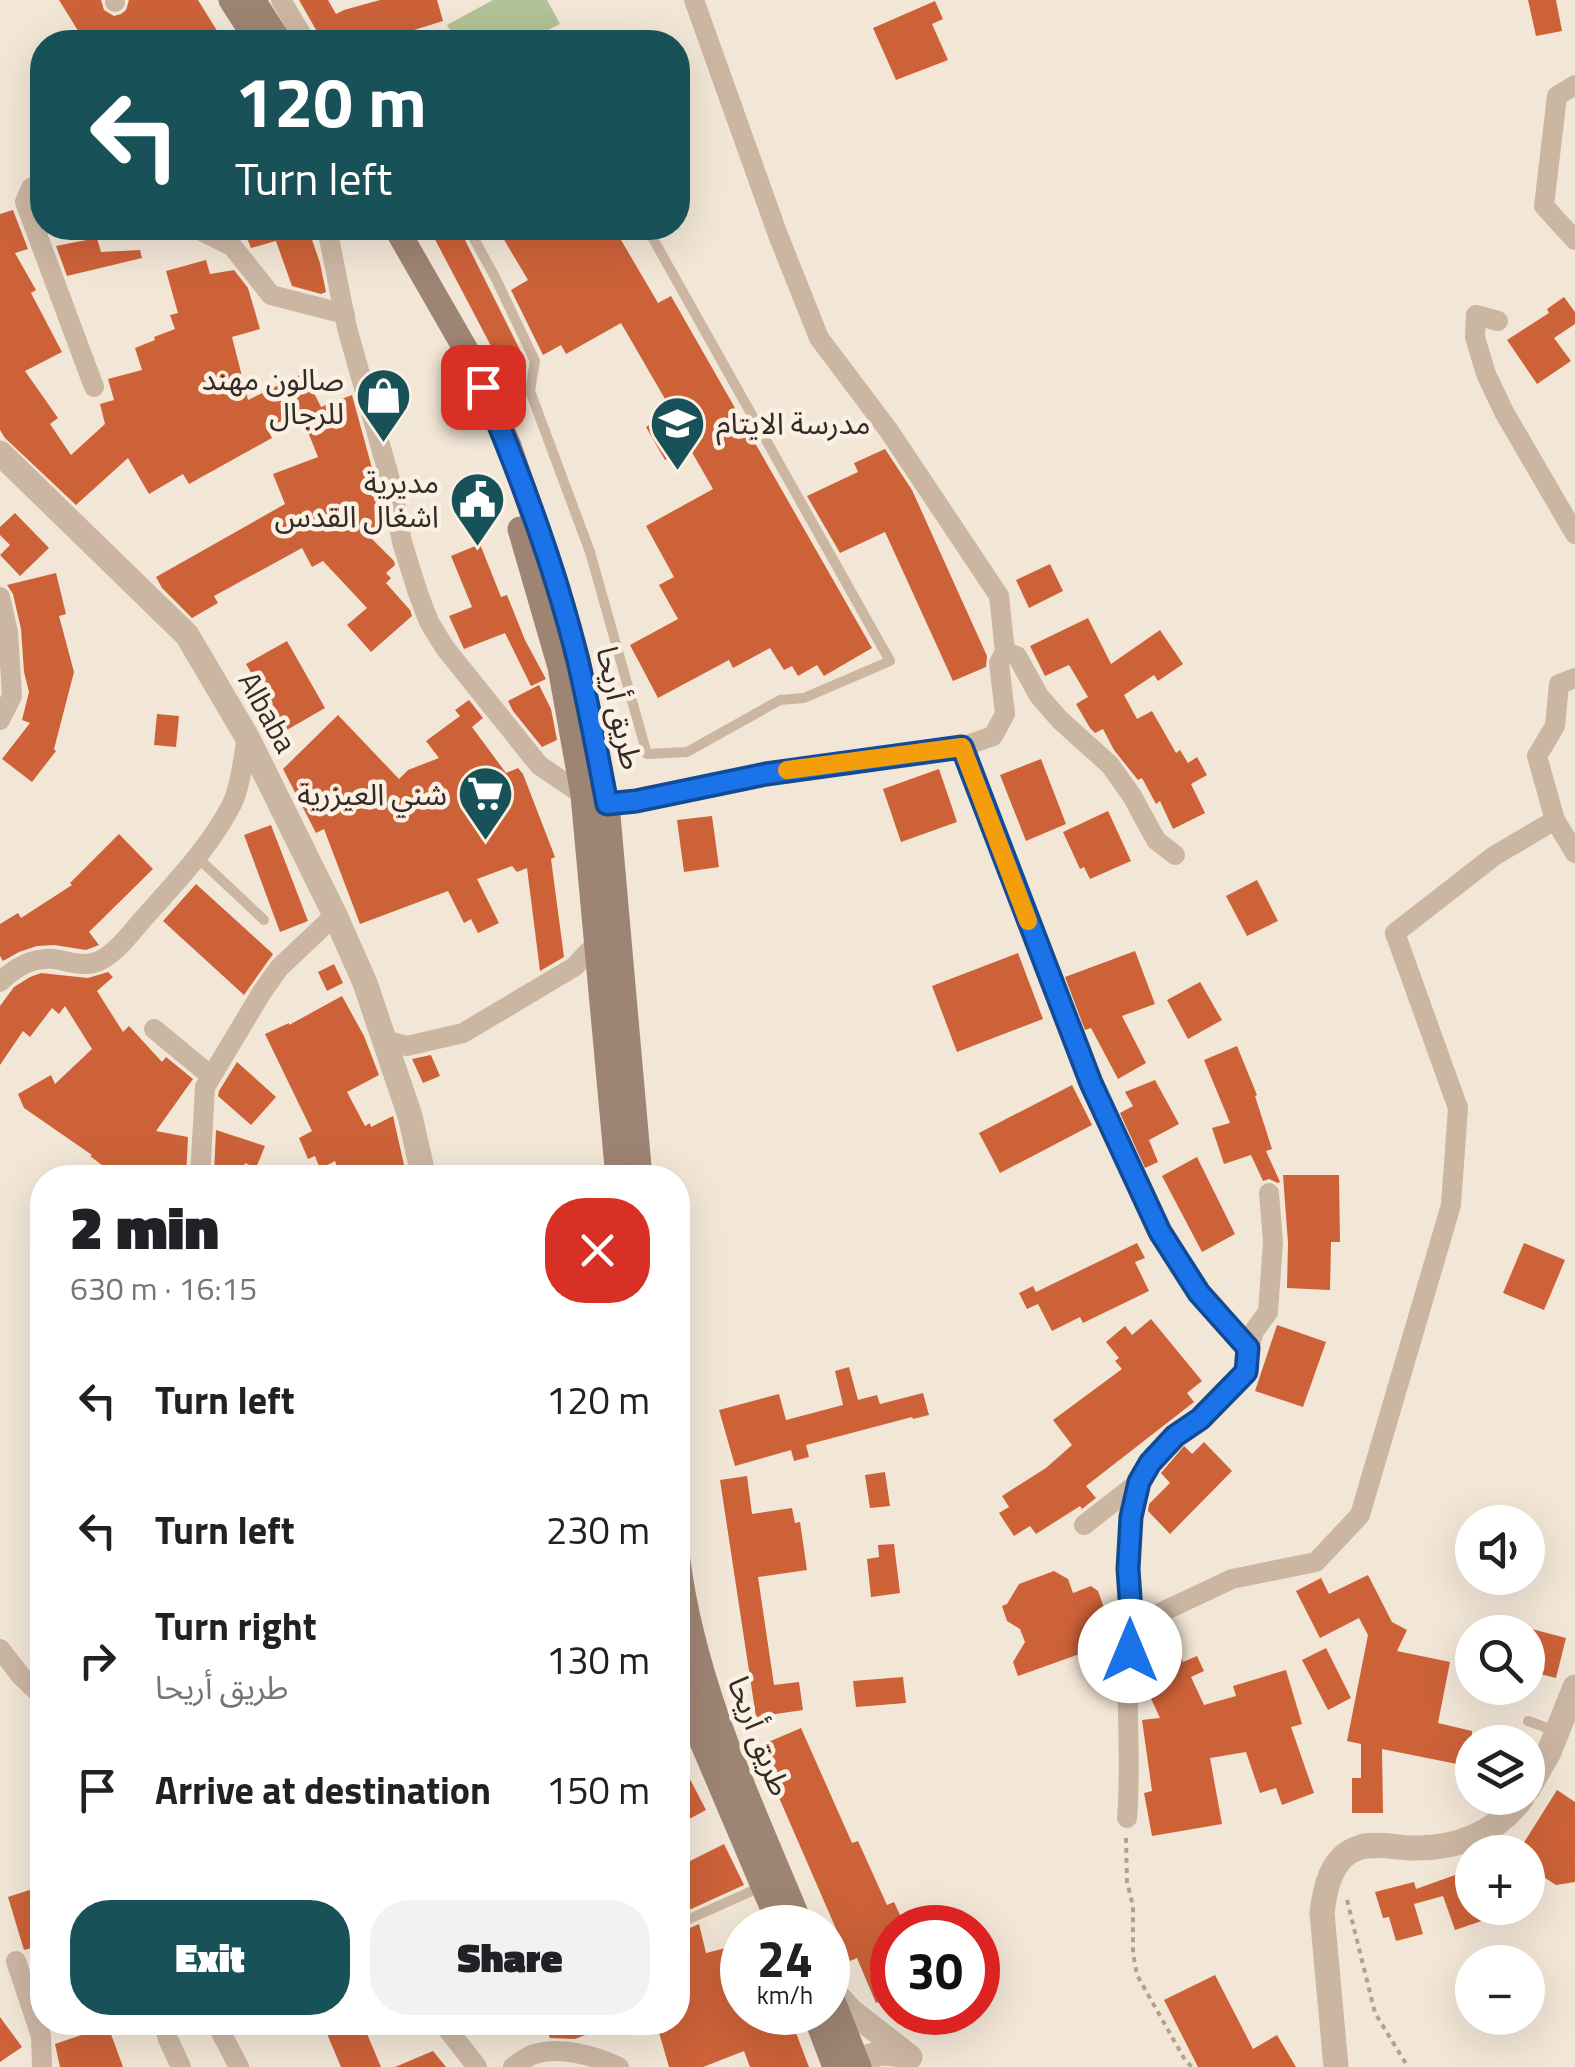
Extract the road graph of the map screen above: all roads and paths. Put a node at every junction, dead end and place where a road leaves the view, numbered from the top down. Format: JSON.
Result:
{"nodes":[{"id":1,"x":231,"y":0,"type":"edge"},
{"id":2,"x":253,"y":0,"type":"edge"},
{"id":3,"x":280,"y":0,"type":"edge"},
{"id":4,"x":694,"y":0,"type":"edge"},
{"id":5,"x":250,"y":30,"type":"edge"},
{"id":6,"x":272,"y":30,"type":"edge"},
{"id":7,"x":299,"y":30,"type":"edge"},
{"id":8,"x":1575,"y":85,"type":"edge"},
{"id":9,"x":30,"y":190,"type":"edge"},
{"id":10,"x":30,"y":215,"type":"edge"},
{"id":11,"x":39,"y":240,"type":"edge"},
{"id":12,"x":220,"y":240,"type":"edge"},
{"id":13,"x":330,"y":240,"type":"edge"},
{"id":14,"x":384,"y":240,"type":"edge"},
{"id":15,"x":403,"y":240,"type":"edge"},
{"id":16,"x":475,"y":240,"type":"edge"},
{"id":17,"x":654,"y":240,"type":"edge"},
{"id":18,"x":1575,"y":240,"type":"edge"},
{"id":19,"x":345,"y":314,"type":"junction"},
{"id":20,"x":1498,"y":321,"type":"dead end"},
{"id":21,"x":94,"y":388,"type":"dead end"},
{"id":22,"x":0,"y":453,"type":"edge"},
{"id":23,"x":1575,"y":534,"type":"edge"},
{"id":24,"x":0,"y":597,"type":"edge"},
{"id":25,"x":4,"y":632,"type":"edge"},
{"id":26,"x":1006,"y":652,"type":"junction"},
{"id":27,"x":1575,"y":678,"type":"edge"},
{"id":28,"x":0,"y":720,"type":"edge"},
{"id":29,"x":247,"y":737,"type":"junction"},
{"id":30,"x":962,"y":747,"type":"junction"},
{"id":31,"x":595,"y":799,"type":"junction"},
{"id":32,"x":1555,"y":820,"type":"junction"},
{"id":33,"x":1575,"y":853,"type":"edge"},
{"id":34,"x":1175,"y":855,"type":"dead end"},
{"id":35,"x":197,"y":857,"type":"junction"},
{"id":36,"x":335,"y":915,"type":"junction"},
{"id":37,"x":264,"y":920,"type":"dead end"},
{"id":38,"x":597,"y":943,"type":"junction"},
{"id":39,"x":0,"y":982,"type":"edge"},
{"id":40,"x":154,"y":1028,"type":"dead end"},
{"id":41,"x":384,"y":1040,"type":"junction"},
{"id":42,"x":211,"y":1076,"type":"junction"},
{"id":43,"x":201,"y":1165,"type":"edge"},
{"id":44,"x":421,"y":1165,"type":"edge"},
{"id":45,"x":617,"y":1165,"type":"edge"},
{"id":46,"x":638,"y":1165,"type":"edge"},
{"id":47,"x":1269,"y":1193,"type":"dead end"},
{"id":48,"x":1248,"y":1348,"type":"junction"},
{"id":49,"x":1139,"y":1482,"type":"junction"},
{"id":50,"x":1084,"y":1525,"type":"dead end"},
{"id":51,"x":1132,"y":1626,"type":"junction"},
{"id":52,"x":690,"y":1629,"type":"edge"},
{"id":53,"x":0,"y":1649,"type":"edge"},
{"id":54,"x":30,"y":1685,"type":"edge"},
{"id":55,"x":1575,"y":1687,"type":"edge"},
{"id":56,"x":690,"y":1714,"type":"edge"},
{"id":57,"x":1528,"y":1721,"type":"dead end"},
{"id":58,"x":1557,"y":1731,"type":"junction"},
{"id":59,"x":1545,"y":1758,"type":"edge"},
{"id":60,"x":1509,"y":1815,"type":"edge"},
{"id":61,"x":1127,"y":1818,"type":"joint"},
{"id":62,"x":764,"y":1886,"type":"junction"},
{"id":63,"x":1346,"y":1890,"type":"dead end"},
{"id":64,"x":772,"y":1905,"type":"edge"},
{"id":65,"x":792,"y":1905,"type":"edge"},
{"id":66,"x":690,"y":1919,"type":"edge"},
{"id":67,"x":16,"y":1962,"type":"dead end"},
{"id":68,"x":30,"y":2002,"type":"edge"},
{"id":69,"x":850,"y":2010,"type":"edge"},
{"id":70,"x":42,"y":2035,"type":"edge"},
{"id":71,"x":167,"y":2035,"type":"edge"},
{"id":72,"x":223,"y":2035,"type":"edge"},
{"id":73,"x":452,"y":2035,"type":"edge"},
{"id":74,"x":823,"y":2035,"type":"edge"},
{"id":75,"x":849,"y":2035,"type":"edge"},
{"id":76,"x":915,"y":2062,"type":"edge"},
{"id":77,"x":42,"y":2067,"type":"edge"},
{"id":78,"x":181,"y":2067,"type":"edge"},
{"id":79,"x":239,"y":2067,"type":"edge"},
{"id":80,"x":476,"y":2067,"type":"edge"},
{"id":81,"x":513,"y":2067,"type":"edge"},
{"id":82,"x":619,"y":2067,"type":"edge"},
{"id":83,"x":835,"y":2067,"type":"edge"},
{"id":84,"x":862,"y":2067,"type":"edge"},
{"id":85,"x":1192,"y":2067,"type":"edge"},
{"id":86,"x":1336,"y":2067,"type":"edge"},
{"id":87,"x":1408,"y":2067,"type":"edge"}],
"edges":[{"from":1,"to":5,"type":"main road"},
{"from":2,"to":6,"type":"main road"},
{"from":3,"to":7,"type":"street"},
{"from":4,"to":26,"type":"street"},
{"from":8,"to":18,"type":"street"},
{"from":9,"to":10,"type":"street"},
{"from":11,"to":21,"type":"street"},
{"from":12,"to":19,"type":"street"},
{"from":13,"to":19,"type":"street"},
{"from":14,"to":31,"type":"main road","name":"طريق أريحا"},
{"from":15,"to":31,"type":"main road","name":"طريق أريحا"},
{"from":16,"to":17,"type":"lane"},
{"from":19,"to":31,"type":"street"},
{"from":20,"to":23,"type":"street"},
{"from":22,"to":29,"type":"street","name":"Albaba"},
{"from":24,"to":25,"type":"street"},
{"from":25,"to":28,"type":"street"},
{"from":26,"to":30,"type":"street"},
{"from":26,"to":34,"type":"street"},
{"from":27,"to":32,"type":"street"},
{"from":29,"to":35,"type":"street"},
{"from":29,"to":36,"type":"street","name":"Albaba"},
{"from":30,"to":31,"type":"street"},
{"from":30,"to":48,"type":"street"},
{"from":31,"to":38,"type":"main road","name":"طريق أريحا"},
{"from":31,"to":46,"type":"main road","name":"طريق أريحا"},
{"from":32,"to":33,"type":"street"},
{"from":32,"to":51,"type":"street"},
{"from":35,"to":37,"type":"lane"},
{"from":35,"to":39,"type":"street"},
{"from":36,"to":41,"type":"street","name":"Albaba"},
{"from":36,"to":42,"type":"street"},
{"from":38,"to":41,"type":"street"},
{"from":38,"to":45,"type":"main road","name":"طريق أريحا"},
{"from":40,"to":42,"type":"street"},
{"from":41,"to":44,"type":"street","name":"Albaba"},
{"from":42,"to":43,"type":"street"},
{"from":47,"to":48,"type":"street"},
{"from":48,"to":49,"type":"street"},
{"from":49,"to":50,"type":"street"},
{"from":49,"to":51,"type":"street"},
{"from":51,"to":61,"type":"street"},
{"from":52,"to":65,"type":"main road","name":"طريق أريحا"},
{"from":53,"to":54,"type":"street"},
{"from":55,"to":58,"type":"street"},
{"from":56,"to":62,"type":"main road","name":"طريق أريحا"},
{"from":57,"to":58,"type":"lane"},
{"from":58,"to":59,"type":"street"},
{"from":60,"to":86,"type":"street"},
{"from":61,"to":85,"type":"path"},
{"from":62,"to":64,"type":"main road","name":"طريق أريحا"},
{"from":62,"to":66,"type":"lane"},
{"from":63,"to":87,"type":"path"},
{"from":67,"to":68,"type":"street"},
{"from":69,"to":76,"type":"street"},
{"from":70,"to":77,"type":"street"},
{"from":71,"to":78,"type":"street"},
{"from":72,"to":79,"type":"street"},
{"from":73,"to":80,"type":"street"},
{"from":74,"to":83,"type":"main road"},
{"from":75,"to":84,"type":"main road"},
{"from":76,"to":84,"type":"street"},
{"from":81,"to":82,"type":"street"}]}
